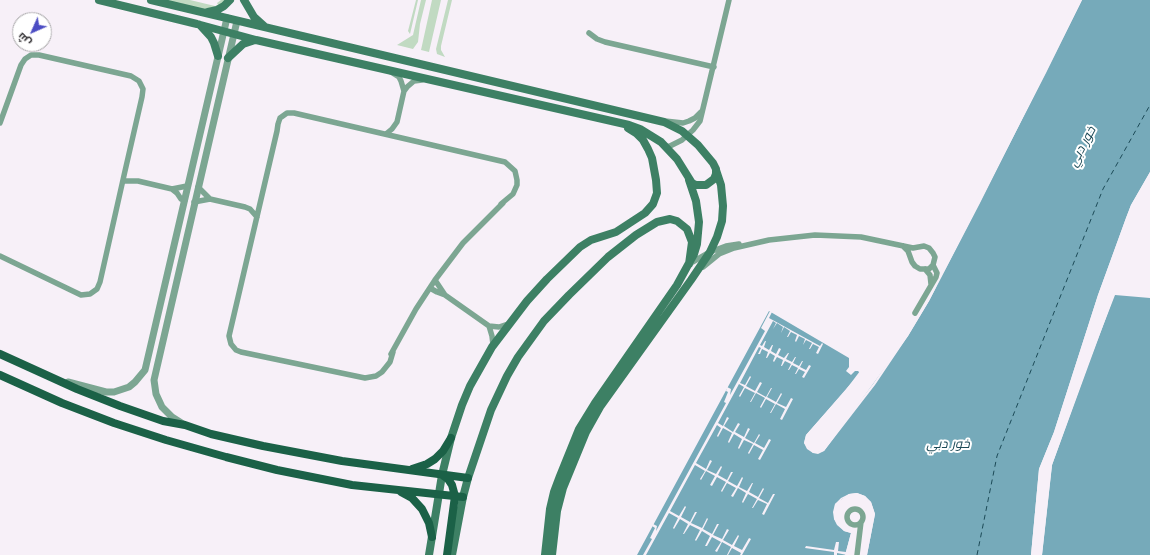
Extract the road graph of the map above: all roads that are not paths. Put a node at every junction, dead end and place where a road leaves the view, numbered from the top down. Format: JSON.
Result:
{"nodes":[{"id":1,"x":99,"y":0,"type":"edge"},
{"id":2,"x":151,"y":0,"type":"edge"},
{"id":3,"x":230,"y":0,"type":"edge"},
{"id":4,"x":244,"y":0,"type":"edge"},
{"id":5,"x":729,"y":0,"type":"edge"},
{"id":6,"x":202,"y":12,"type":"junction"},
{"id":7,"x":227,"y":18,"type":"junction"},
{"id":8,"x":237,"y":21,"type":"junction"},
{"id":9,"x":197,"y":24,"type":"junction"},
{"id":10,"x":267,"y":28,"type":"junction"},
{"id":11,"x":224,"y":31,"type":"junction"},
{"id":12,"x":589,"y":33,"type":"dead end"},
{"id":13,"x":234,"y":34,"type":"junction"},
{"id":14,"x":256,"y":40,"type":"junction"},
{"id":15,"x":218,"y":56,"type":"junction"},
{"id":16,"x":228,"y":58,"type":"junction"},
{"id":17,"x":368,"y":64,"type":"junction"},
{"id":18,"x":714,"y":67,"type":"junction"},
{"id":19,"x":443,"y":81,"type":"junction"},
{"id":20,"x":404,"y":91,"type":"junction"},
{"id":21,"x":704,"y":109,"type":"junction"},
{"id":22,"x":654,"y":119,"type":"junction"},
{"id":23,"x":615,"y":121,"type":"junction"},
{"id":24,"x":397,"y":122,"type":"junction"},
{"id":25,"x":0,"y":123,"type":"edge"},
{"id":26,"x":386,"y":134,"type":"junction"},
{"id":27,"x":688,"y":135,"type":"junction"},
{"id":28,"x":397,"y":136,"type":"junction"},
{"id":29,"x":665,"y":146,"type":"junction"},
{"id":30,"x":716,"y":169,"type":"junction"},
{"id":31,"x":125,"y":171,"type":"junction"},
{"id":32,"x":689,"y":179,"type":"junction"},
{"id":33,"x":123,"y":181,"type":"junction"},
{"id":34,"x":138,"y":181,"type":"junction"},
{"id":35,"x":187,"y":186,"type":"junction"},
{"id":36,"x":198,"y":187,"type":"junction"},
{"id":37,"x":172,"y":189,"type":"junction"},
{"id":38,"x":210,"y":199,"type":"junction"},
{"id":39,"x":185,"y":200,"type":"junction"},
{"id":40,"x":194,"y":202,"type":"junction"},
{"id":41,"x":245,"y":207,"type":"junction"},
{"id":42,"x":259,"y":208,"type":"junction"},
{"id":43,"x":257,"y":217,"type":"junction"},
{"id":44,"x":754,"y":243,"type":"junction"},
{"id":45,"x":903,"y":246,"type":"junction"},
{"id":46,"x":710,"y":252,"type":"junction"},
{"id":47,"x":0,"y":256,"type":"edge"},
{"id":48,"x":689,"y":264,"type":"junction"},
{"id":49,"x":933,"y":265,"type":"junction"},
{"id":50,"x":925,"y":269,"type":"junction"},
{"id":51,"x":435,"y":280,"type":"junction"},
{"id":52,"x":691,"y":280,"type":"junction"},
{"id":53,"x":930,"y":286,"type":"junction"},
{"id":54,"x":430,"y":288,"type":"junction"},
{"id":55,"x":445,"y":295,"type":"junction"},
{"id":56,"x":915,"y":313,"type":"dead end"},
{"id":57,"x":508,"y":324,"type":"junction"},
{"id":58,"x":489,"y":326,"type":"junction"},
{"id":59,"x":492,"y":347,"type":"junction"},
{"id":60,"x":0,"y":354,"type":"edge"},
{"id":61,"x":0,"y":375,"type":"edge"},
{"id":62,"x":50,"y":377,"type":"junction"},
{"id":63,"x":185,"y":426,"type":"junction"},
{"id":64,"x":451,"y":438,"type":"junction"},
{"id":65,"x":406,"y":470,"type":"junction"},
{"id":66,"x":442,"y":475,"type":"junction"},
{"id":67,"x":468,"y":478,"type":"junction"},
{"id":68,"x":399,"y":491,"type":"junction"},
{"id":69,"x":438,"y":495,"type":"junction"},
{"id":70,"x":459,"y":497,"type":"junction"},
{"id":71,"x":861,"y":522,"type":"junction"},
{"id":72,"x":853,"y":524,"type":"junction"},
{"id":73,"x":859,"y":535,"type":"junction"},
{"id":74,"x":432,"y":537,"type":"junction"},
{"id":75,"x":429,"y":555,"type":"edge"},
{"id":76,"x":447,"y":555,"type":"edge"},
{"id":77,"x":452,"y":555,"type":"edge"},
{"id":78,"x":545,"y":555,"type":"edge"},
{"id":79,"x":552,"y":555,"type":"edge"},
{"id":80,"x":857,"y":555,"type":"edge"}],
"edges":[{"from":1,"to":9,"type":"main road"},
{"from":2,"to":6,"type":"main road"},
{"from":3,"to":6,"type":"main road"},
{"from":4,"to":10,"type":"main road"},
{"from":5,"to":18,"type":"street"},
{"from":6,"to":7,"type":"main road"},
{"from":7,"to":8,"type":"main road"},
{"from":7,"to":11,"type":"street"},
{"from":8,"to":10,"type":"main road"},
{"from":8,"to":13,"type":"street"},
{"from":9,"to":11,"type":"main road"},
{"from":9,"to":15,"type":"main road"},
{"from":10,"to":22,"type":"main road"},
{"from":11,"to":13,"type":"main road"},
{"from":11,"to":15,"type":"street"},
{"from":12,"to":18,"type":"street"},
{"from":13,"to":14,"type":"main road"},
{"from":13,"to":16,"type":"street"},
{"from":14,"to":16,"type":"main road"},
{"from":14,"to":17,"type":"main road"},
{"from":15,"to":35,"type":"street"},
{"from":16,"to":36,"type":"street"},
{"from":17,"to":19,"type":"main road"},
{"from":17,"to":20,"type":"street"},
{"from":18,"to":21,"type":"street"},
{"from":19,"to":20,"type":"street"},
{"from":19,"to":23,"type":"main road"},
{"from":20,"to":24,"type":"street"},
{"from":21,"to":22,"type":"street"},
{"from":21,"to":27,"type":"street"},
{"from":22,"to":27,"type":"main road"},
{"from":23,"to":29,"type":"main road"},
{"from":23,"to":57,"type":"main road"},
{"from":24,"to":26,"type":"street"},
{"from":24,"to":28,"type":"street"},
{"from":25,"to":31,"type":"street"},
{"from":26,"to":28,"type":"street"},
{"from":26,"to":42,"type":"street"},
{"from":27,"to":29,"type":"street"},
{"from":27,"to":30,"type":"main road"},
{"from":28,"to":51,"type":"street"},
{"from":29,"to":32,"type":"main road"},
{"from":30,"to":32,"type":"main road"},
{"from":30,"to":46,"type":"main road"},
{"from":31,"to":33,"type":"street"},
{"from":31,"to":34,"type":"street"},
{"from":32,"to":48,"type":"main road"},
{"from":33,"to":34,"type":"street"},
{"from":33,"to":47,"type":"street"},
{"from":34,"to":37,"type":"street"},
{"from":35,"to":37,"type":"street"},
{"from":35,"to":39,"type":"street"},
{"from":36,"to":38,"type":"street"},
{"from":36,"to":40,"type":"street"},
{"from":37,"to":39,"type":"street"},
{"from":38,"to":40,"type":"street"},
{"from":38,"to":41,"type":"street"},
{"from":39,"to":62,"type":"street"},
{"from":40,"to":63,"type":"street"},
{"from":41,"to":42,"type":"street"},
{"from":41,"to":43,"type":"street"},
{"from":42,"to":43,"type":"street"},
{"from":43,"to":54,"type":"street"},
{"from":44,"to":45,"type":"street"},
{"from":44,"to":46,"type":"street"},
{"from":44,"to":52,"type":"street"},
{"from":45,"to":49,"type":"street"},
{"from":45,"to":50,"type":"street"},
{"from":46,"to":48,"type":"street"},
{"from":46,"to":52,"type":"main road"},
{"from":48,"to":67,"type":"main road"},
{"from":48,"to":78,"type":"main road"},
{"from":49,"to":50,"type":"street"},
{"from":49,"to":53,"type":"street"},
{"from":50,"to":53,"type":"street"},
{"from":51,"to":54,"type":"street"},
{"from":51,"to":55,"type":"street"},
{"from":52,"to":79,"type":"main road"},
{"from":53,"to":56,"type":"street"},
{"from":54,"to":55,"type":"street"},
{"from":55,"to":58,"type":"street"},
{"from":57,"to":58,"type":"street"},
{"from":57,"to":59,"type":"main road"},
{"from":58,"to":59,"type":"street"},
{"from":59,"to":64,"type":"main road"},
{"from":60,"to":62,"type":"main road"},
{"from":61,"to":68,"type":"main road"},
{"from":62,"to":63,"type":"main road"},
{"from":63,"to":65,"type":"main road"},
{"from":64,"to":65,"type":"main road"},
{"from":64,"to":66,"type":"main road"},
{"from":65,"to":66,"type":"main road"},
{"from":66,"to":67,"type":"main road"},
{"from":66,"to":69,"type":"main road"},
{"from":66,"to":70,"type":"main road"},
{"from":67,"to":70,"type":"main road"},
{"from":68,"to":69,"type":"main road"},
{"from":68,"to":74,"type":"main road"},
{"from":69,"to":70,"type":"main road"},
{"from":69,"to":74,"type":"main road"},
{"from":70,"to":76,"type":"main road"},
{"from":70,"to":77,"type":"main road"},
{"from":71,"to":72,"type":"street"},
{"from":71,"to":72,"type":"street"},
{"from":71,"to":73,"type":"street"},
{"from":72,"to":73,"type":"street"},
{"from":73,"to":80,"type":"street"},
{"from":74,"to":75,"type":"main road"}]}
